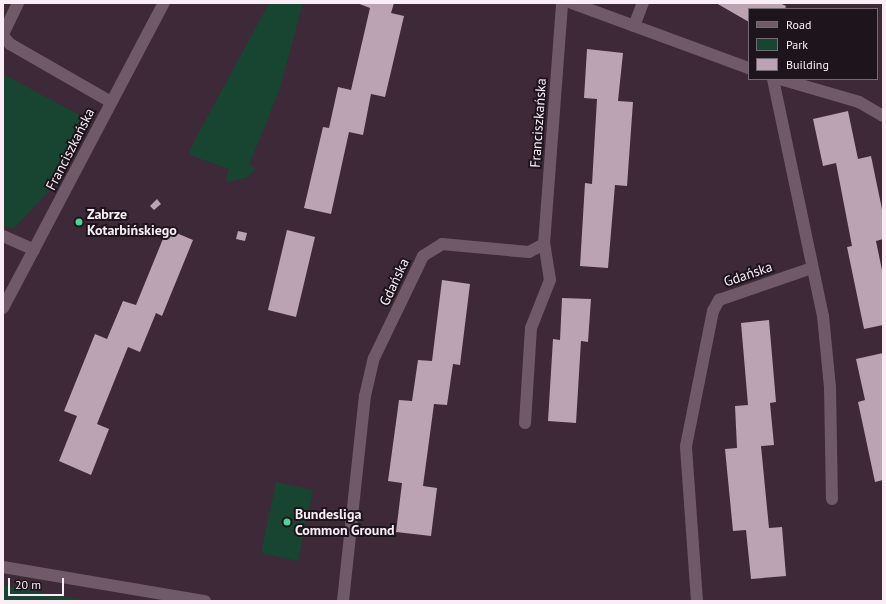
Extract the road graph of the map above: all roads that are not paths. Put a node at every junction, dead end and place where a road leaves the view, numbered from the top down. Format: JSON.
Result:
{"nodes":[{"id":1,"x":18,"y":3,"type":"edge"},
{"id":2,"x":164,"y":3,"type":"edge"},
{"id":3,"x":562,"y":3,"type":"edge"},
{"id":4,"x":572,"y":3,"type":"edge"},
{"id":5,"x":644,"y":3,"type":"edge"},
{"id":6,"x":634,"y":26,"type":"junction"},
{"id":7,"x":3,"y":35,"type":"edge"},
{"id":8,"x":748,"y":68,"type":"edge"},
{"id":9,"x":772,"y":80,"type":"edge"},
{"id":10,"x":783,"y":80,"type":"edge"},
{"id":11,"x":112,"y":102,"type":"junction"},
{"id":12,"x":883,"y":116,"type":"edge"},
{"id":13,"x":3,"y":236,"type":"edge"},
{"id":14,"x":544,"y":244,"type":"junction"},
{"id":15,"x":34,"y":250,"type":"junction"},
{"id":16,"x":812,"y":268,"type":"junction"},
{"id":17,"x":3,"y":308,"type":"edge"},
{"id":18,"x":525,"y":423,"type":"dead end"},
{"id":19,"x":832,"y":498,"type":"dead end"},
{"id":20,"x":3,"y":567,"type":"edge"},
{"id":21,"x":182,"y":599,"type":"edge"},
{"id":22,"x":205,"y":601,"type":"edge"},
{"id":23,"x":343,"y":601,"type":"edge"},
{"id":24,"x":697,"y":601,"type":"edge"}],
"edges":[{"from":1,"to":7,"type":"street"},
{"from":2,"to":11,"type":"street","name":"Franciszkańska"},
{"from":3,"to":14,"type":"street","name":"Franciszkańska"},
{"from":4,"to":6,"type":"street"},
{"from":5,"to":6,"type":"street"},
{"from":6,"to":8,"type":"street"},
{"from":7,"to":11,"type":"street"},
{"from":9,"to":16,"type":"street"},
{"from":10,"to":12,"type":"street"},
{"from":11,"to":15,"type":"street","name":"Franciszkańska"},
{"from":13,"to":15,"type":"street"},
{"from":14,"to":18,"type":"street"},
{"from":14,"to":23,"type":"street","name":"Gdańska"},
{"from":15,"to":17,"type":"street","name":"Franciszkańska"},
{"from":16,"to":19,"type":"street"},
{"from":16,"to":24,"type":"street","name":"Gdańska"},
{"from":20,"to":21,"type":"street"},
{"from":21,"to":22,"type":"street"}]}
